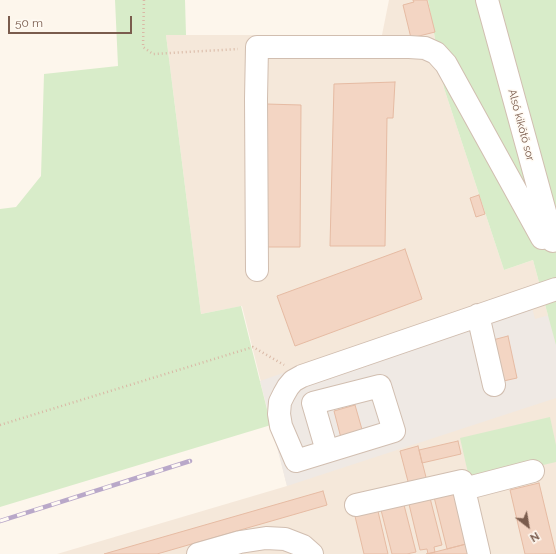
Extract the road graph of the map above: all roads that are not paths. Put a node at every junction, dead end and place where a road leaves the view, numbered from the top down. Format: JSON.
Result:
{"nodes":[{"id":1,"x":487,"y":0,"type":"edge"},
{"id":2,"x":554,"y":243,"type":"edge"},
{"id":3,"x":257,"y":270,"type":"dead end"},
{"id":4,"x":556,"y":289,"type":"edge"},
{"id":5,"x":478,"y":315,"type":"junction"},
{"id":6,"x":494,"y":385,"type":"dead end"},
{"id":7,"x":327,"y":451,"type":"dead end"},
{"id":8,"x":533,"y":471,"type":"dead end"},
{"id":9,"x":464,"y":489,"type":"junction"},
{"id":10,"x":356,"y":505,"type":"dead end"},
{"id":11,"x":242,"y":548,"type":"edge"},
{"id":12,"x":198,"y":554,"type":"edge"},
{"id":13,"x":312,"y":554,"type":"edge"},
{"id":14,"x":479,"y":554,"type":"edge"}],
"edges":[{"from":1,"to":2,"type":"street","name":"Alsó kikötő sor"},
{"from":2,"to":3,"type":"street"},
{"from":4,"to":5,"type":"street"},
{"from":5,"to":6,"type":"street"},
{"from":5,"to":7,"type":"street"},
{"from":8,"to":9,"type":"street"},
{"from":9,"to":10,"type":"street"},
{"from":9,"to":14,"type":"street"},
{"from":11,"to":12,"type":"street"},
{"from":11,"to":13,"type":"street"}]}
